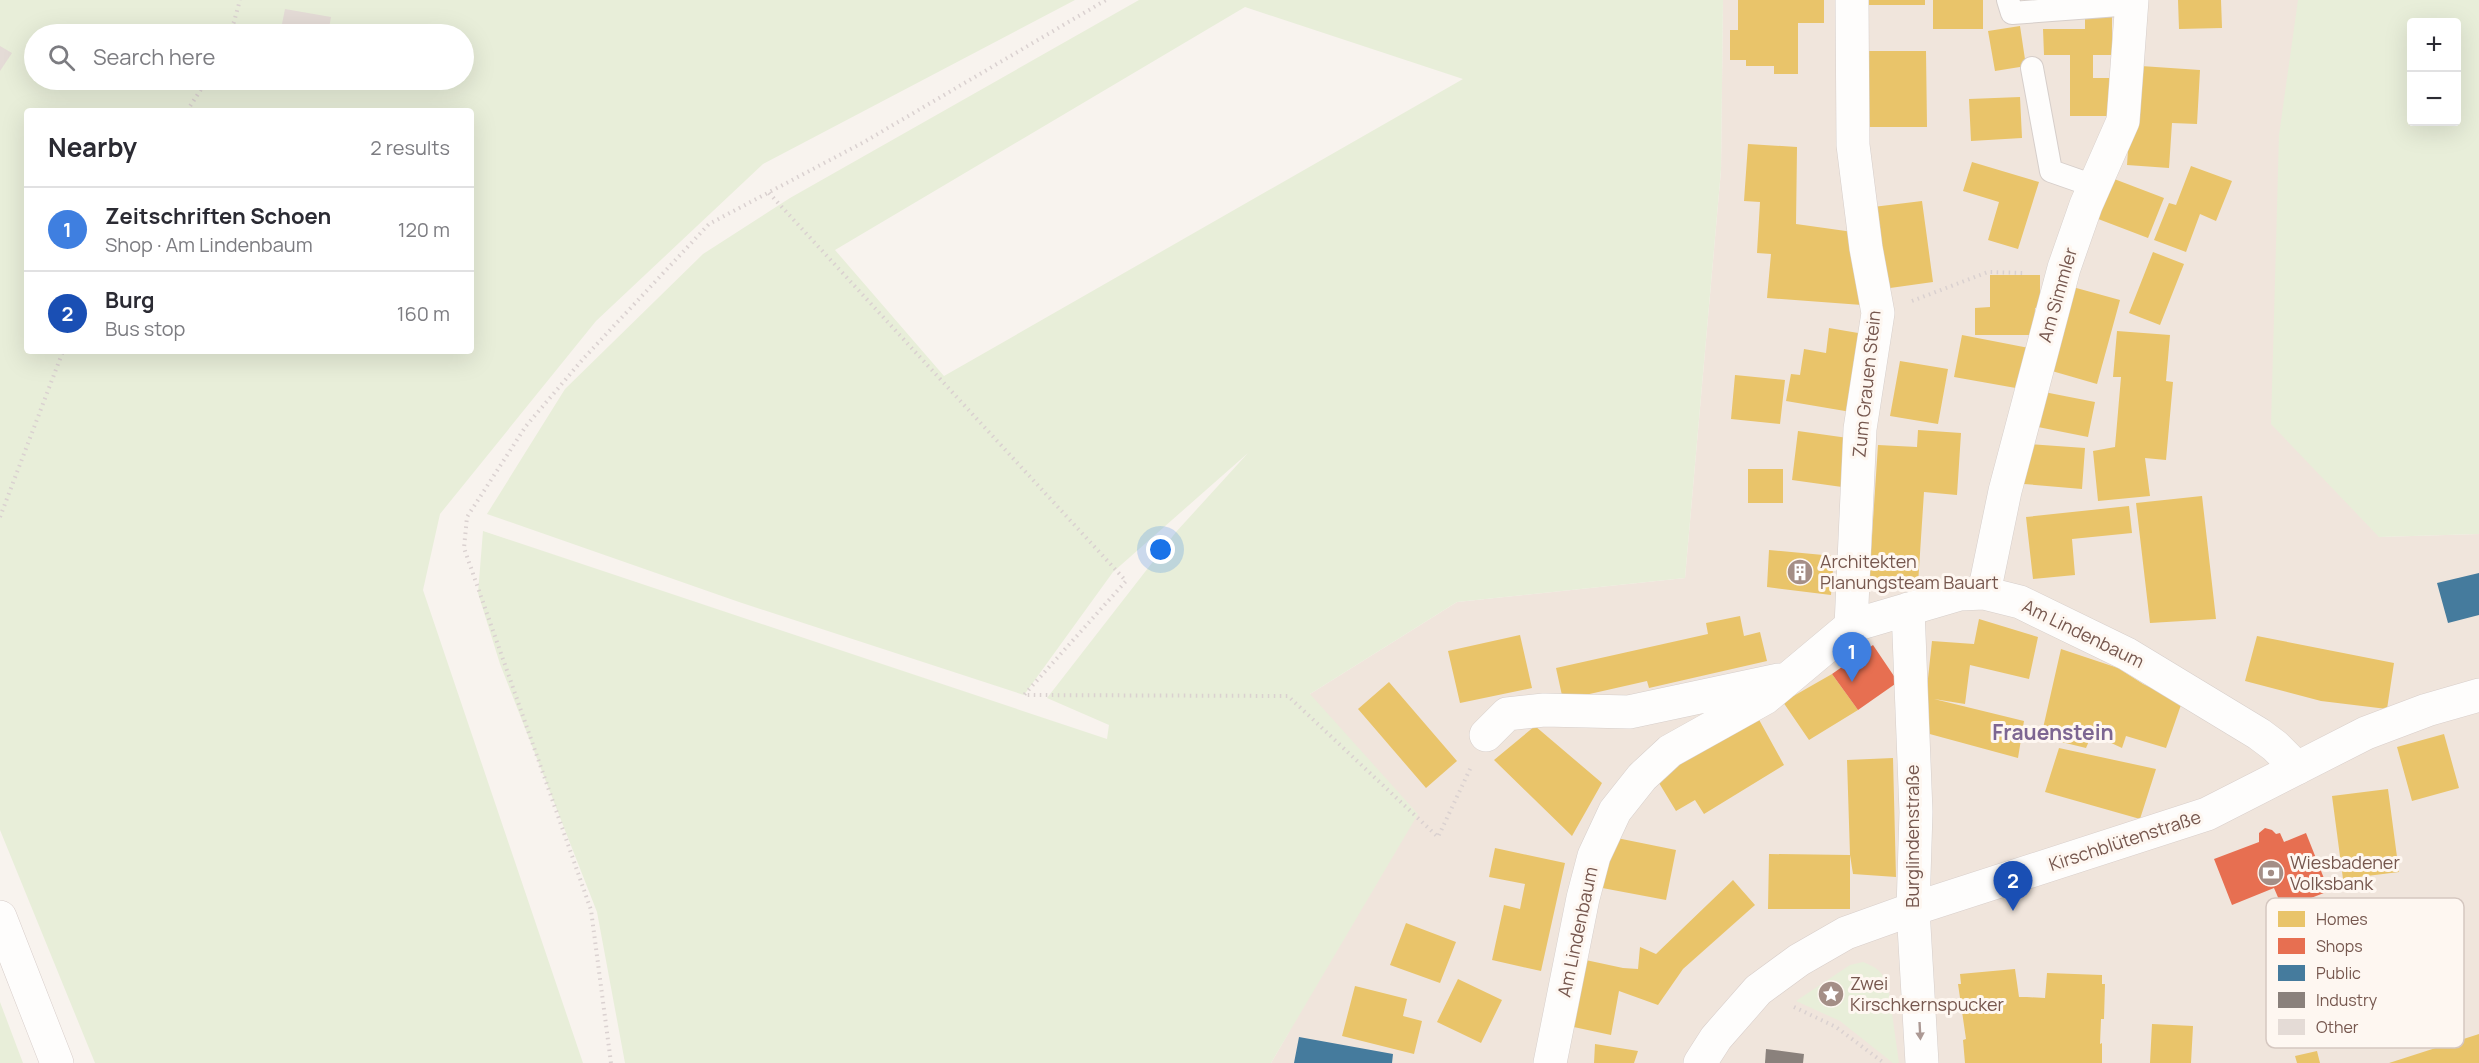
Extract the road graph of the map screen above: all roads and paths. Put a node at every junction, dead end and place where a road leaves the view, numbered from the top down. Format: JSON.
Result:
{"nodes":[{"id":1,"x":240,"y":0,"type":"edge"},
{"id":2,"x":1106,"y":0,"type":"edge"},
{"id":3,"x":1852,"y":0,"type":"edge"},
{"id":4,"x":2008,"y":0,"type":"edge"},
{"id":5,"x":2132,"y":2,"type":"edge"},
{"id":6,"x":233,"y":24,"type":"edge"},
{"id":7,"x":2032,"y":68,"type":"dead end"},
{"id":8,"x":201,"y":90,"type":"edge"},
{"id":9,"x":189,"y":108,"type":"edge"},
{"id":10,"x":2094,"y":186,"type":"junction"},
{"id":11,"x":769,"y":192,"type":"junction"},
{"id":12,"x":2064,"y":268,"type":"junction"},
{"id":13,"x":1878,"y":313,"type":"junction"},
{"id":14,"x":62,"y":354,"type":"edge"},
{"id":15,"x":0,"y":517,"type":"edge"},
{"id":16,"x":1984,"y":593,"type":"junction"},
{"id":17,"x":1908,"y":609,"type":"junction"},
{"id":18,"x":1851,"y":626,"type":"junction"},
{"id":19,"x":1790,"y":678,"type":"junction"},
{"id":20,"x":2479,"y":695,"type":"edge"},
{"id":21,"x":1486,"y":735,"type":"joint"},
{"id":22,"x":2297,"y":768,"type":"junction"},
{"id":23,"x":1912,"y":909,"type":"junction"},
{"id":24,"x":0,"y":917,"type":"edge"},
{"id":25,"x":1758,"y":990,"type":"junction"},
{"id":26,"x":57,"y":1063,"type":"edge"},
{"id":27,"x":611,"y":1063,"type":"edge"},
{"id":28,"x":1550,"y":1063,"type":"edge"},
{"id":29,"x":1700,"y":1063,"type":"edge"},
{"id":30,"x":1884,"y":1063,"type":"edge"},
{"id":31,"x":1922,"y":1063,"type":"edge"}],
"edges":[{"from":1,"to":6,"type":"path"},
{"from":2,"to":11,"type":"path"},
{"from":3,"to":13,"type":"street","name":"Zum Grauen Stein"},
{"from":4,"to":5,"type":"lane"},
{"from":5,"to":10,"type":"street","name":"Am Simmler"},
{"from":7,"to":10,"type":"lane"},
{"from":8,"to":9,"type":"path"},
{"from":10,"to":12,"type":"street","name":"Am Simmler"},
{"from":11,"to":21,"type":"path"},
{"from":11,"to":27,"type":"path"},
{"from":12,"to":13,"type":"path"},
{"from":12,"to":16,"type":"street","name":"Am Simmler"},
{"from":13,"to":18,"type":"street","name":"Zum Grauen Stein"},
{"from":14,"to":15,"type":"path"},
{"from":16,"to":17,"type":"street","name":"Am Lindenbaum"},
{"from":16,"to":22,"type":"street","name":"Am Lindenbaum"},
{"from":17,"to":18,"type":"street","name":"Am Lindenbaum"},
{"from":17,"to":23,"type":"street","name":"Burglindenstraße"},
{"from":18,"to":19,"type":"street","name":"Am Lindenbaum"},
{"from":19,"to":21,"type":"street","name":"Am Lindenbaum"},
{"from":19,"to":28,"type":"street","name":"Am Lindenbaum"},
{"from":20,"to":22,"type":"street","name":"Kirschblütenstraße"},
{"from":22,"to":23,"type":"street","name":"Kirschblütenstraße"},
{"from":23,"to":25,"type":"street","name":"Kirschblütenstraße"},
{"from":23,"to":31,"type":"street","name":"Burglindenstraße","one_way":true},
{"from":24,"to":26,"type":"street"},
{"from":25,"to":29,"type":"street","name":"Kirschblütenstraße"},
{"from":25,"to":30,"type":"path"}]}
